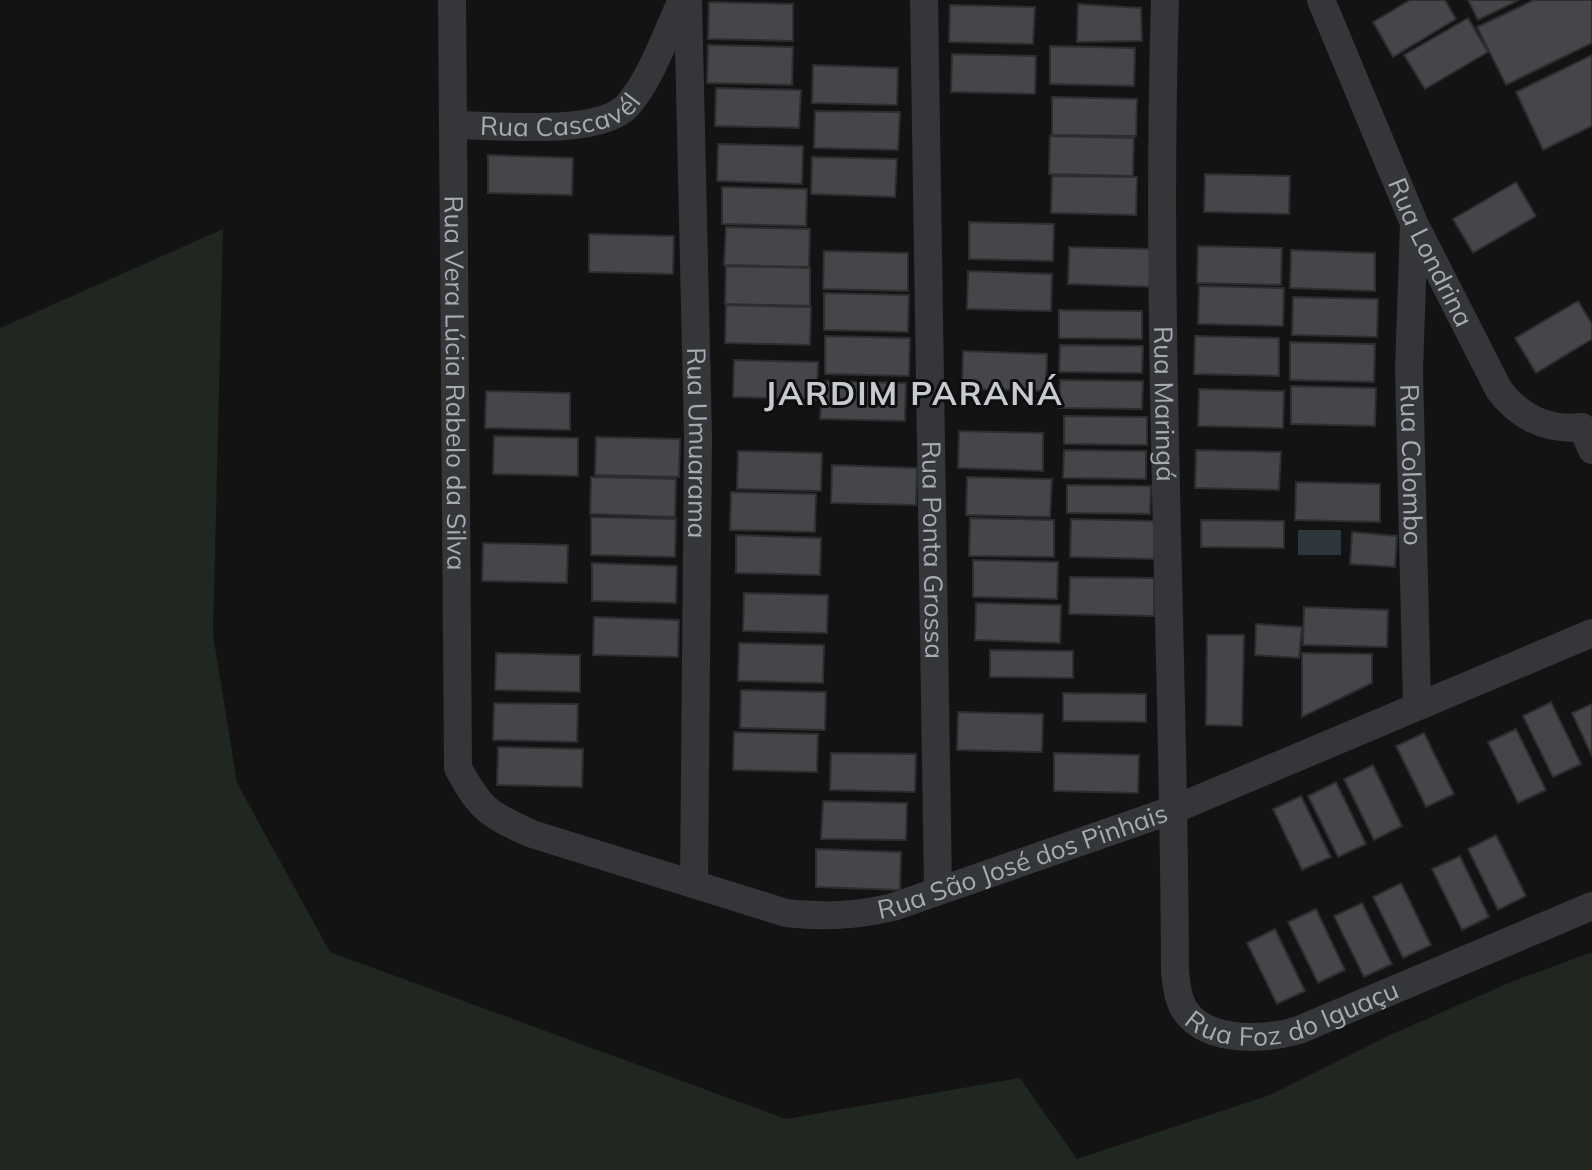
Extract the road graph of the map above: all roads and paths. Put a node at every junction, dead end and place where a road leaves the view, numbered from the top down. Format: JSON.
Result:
{"nodes":[{"id":1,"x":452,"y":0,"type":"edge"},
{"id":2,"x":682,"y":0,"type":"edge"},
{"id":3,"x":688,"y":0,"type":"edge"},
{"id":4,"x":924,"y":0,"type":"edge"},
{"id":5,"x":1165,"y":0,"type":"edge"},
{"id":6,"x":1321,"y":0,"type":"edge"},
{"id":7,"x":455,"y":125,"type":"junction"},
{"id":8,"x":1414,"y":223,"type":"junction"},
{"id":9,"x":1589,"y":433,"type":"edge"},
{"id":10,"x":1592,"y":633,"type":"edge"},
{"id":11,"x":1417,"y":705,"type":"junction"},
{"id":12,"x":458,"y":768,"type":"joint"},
{"id":13,"x":1175,"y":809,"type":"junction"},
{"id":14,"x":694,"y":884,"type":"junction"},
{"id":15,"x":937,"y":890,"type":"junction"},
{"id":16,"x":1592,"y":906,"type":"edge"}],
"edges":[{"from":1,"to":7,"type":"street","name":"Rua Vera Lúcia Rabelo da Silva"},
{"from":2,"to":7,"type":"street","name":"Rua Cascavél"},
{"from":3,"to":14,"type":"street","name":"Rua Umuarama"},
{"from":4,"to":15,"type":"street","name":"Rua Ponta Grossa"},
{"from":5,"to":13,"type":"street","name":"Rua Maringá"},
{"from":6,"to":8,"type":"street","name":"Rua Londrina"},
{"from":7,"to":12,"type":"street","name":"Rua Vera Lúcia Rabelo da Silva"},
{"from":8,"to":9,"type":"street","name":"Rua Londrina"},
{"from":8,"to":11,"type":"street","name":"Rua Colombo"},
{"from":10,"to":11,"type":"street","name":"Rua São José dos Pinhais"},
{"from":11,"to":13,"type":"street","name":"Rua São José dos Pinhais"},
{"from":12,"to":14,"type":"street","name":"Rua São José dos Pinhais"},
{"from":13,"to":15,"type":"street","name":"Rua São José dos Pinhais"},
{"from":13,"to":16,"type":"street","name":"Rua Foz do Iguaçu"},
{"from":14,"to":15,"type":"street","name":"Rua São José dos Pinhais"}]}
